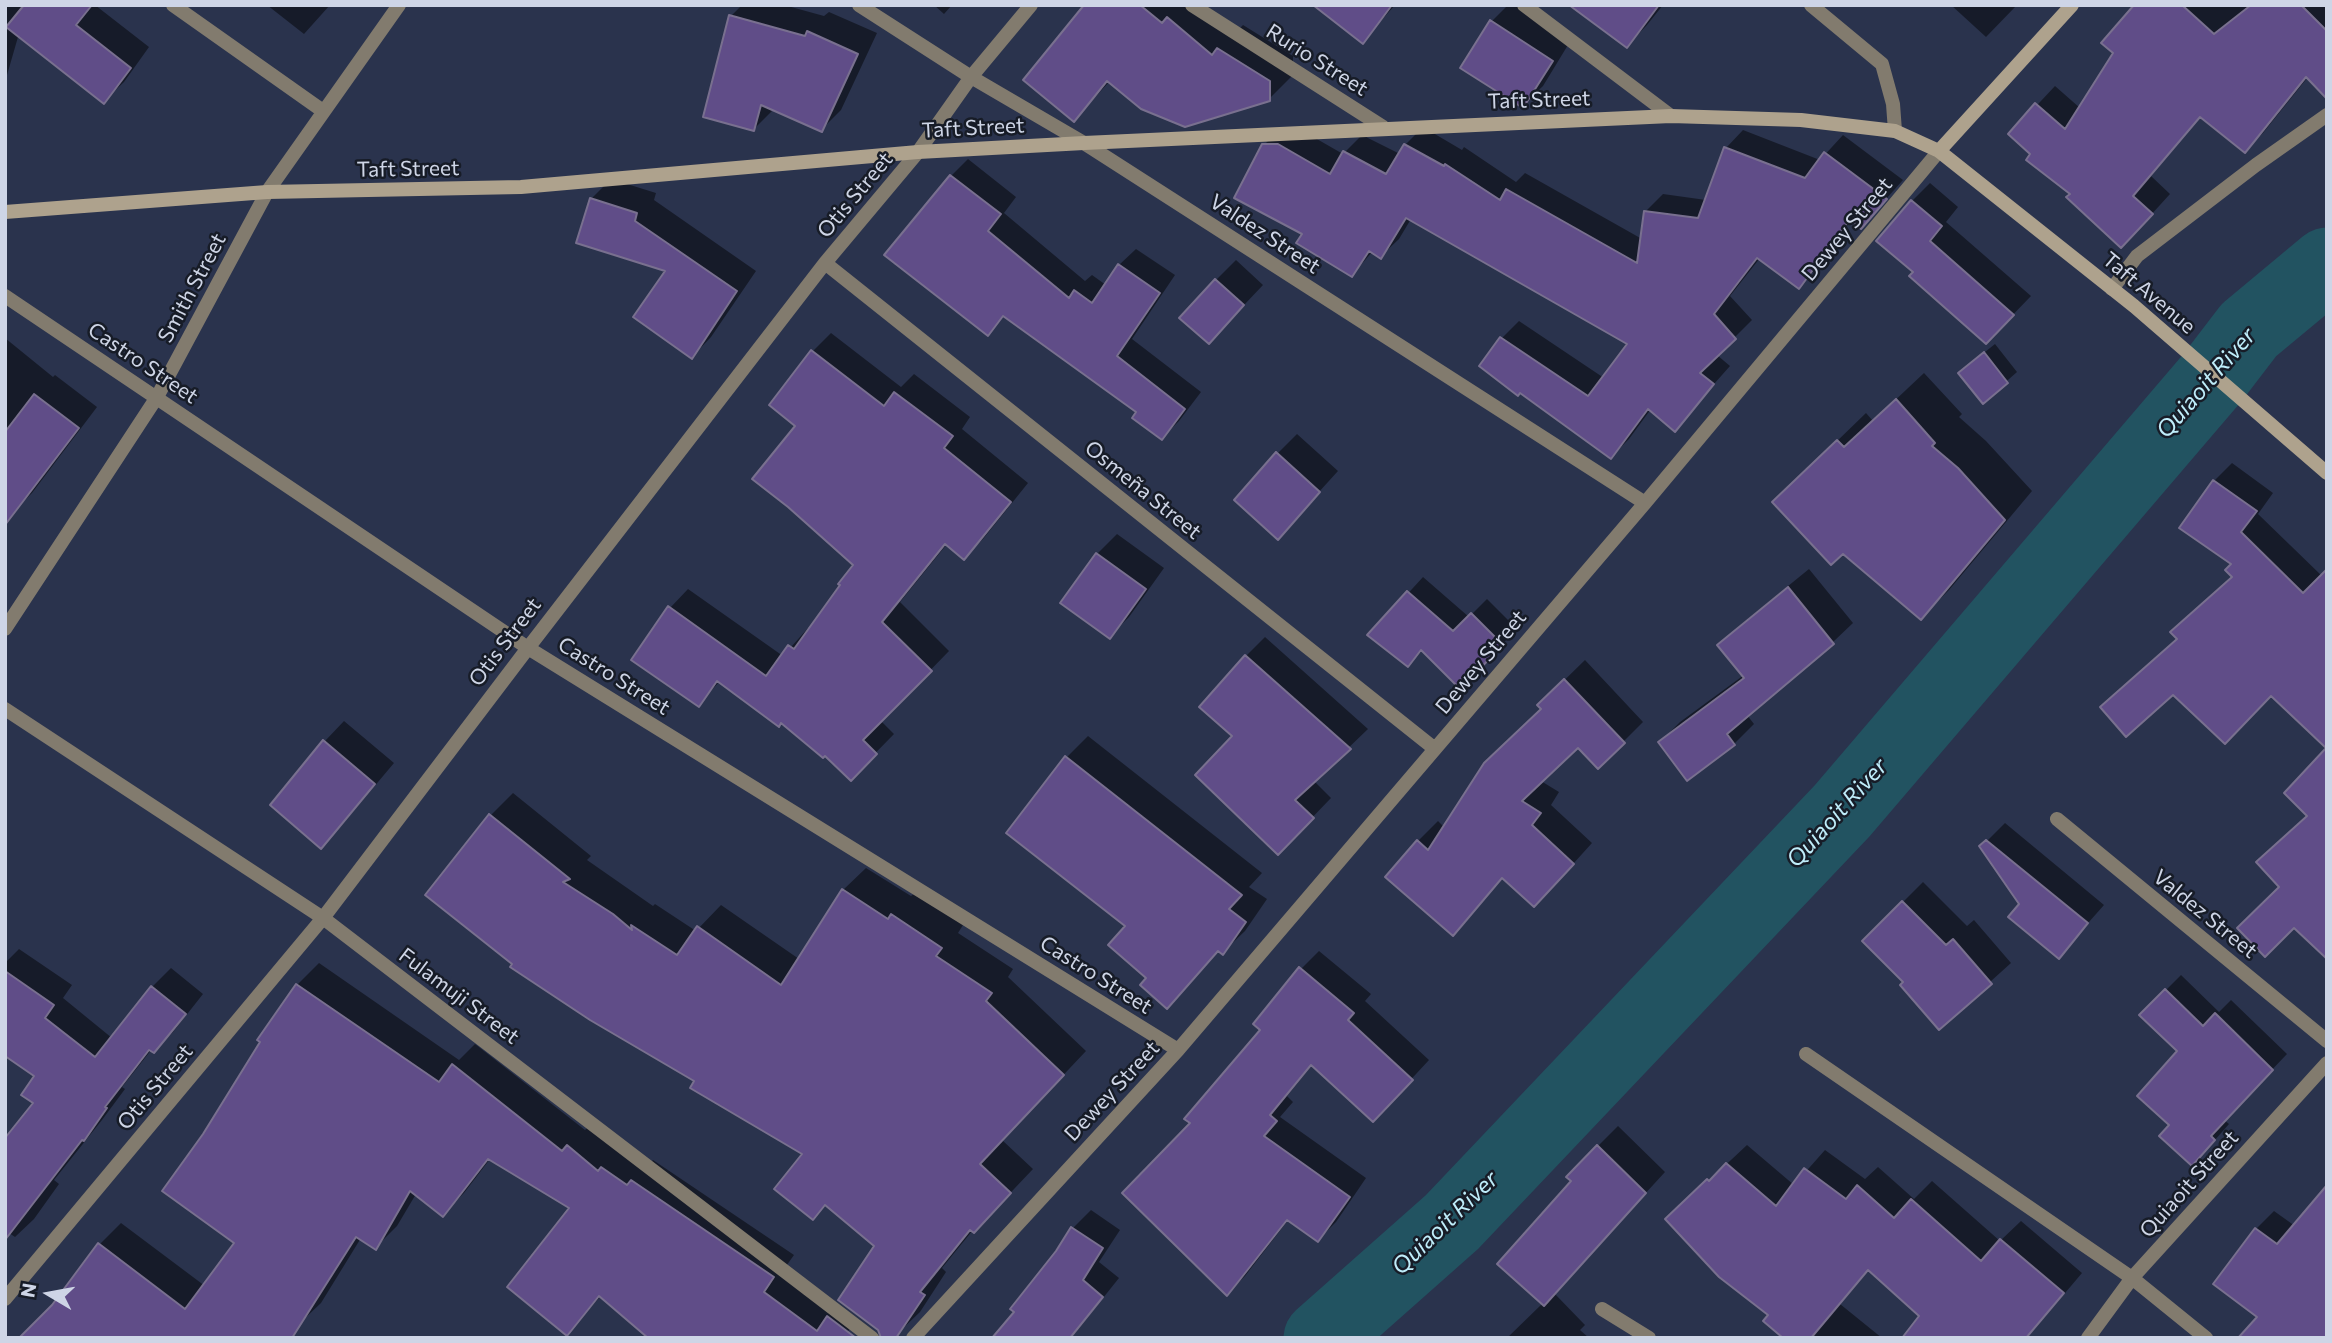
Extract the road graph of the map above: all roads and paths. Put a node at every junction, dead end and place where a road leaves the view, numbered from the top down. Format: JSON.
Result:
{"nodes":[{"id":1,"x":173,"y":5,"type":"edge"},
{"id":2,"x":399,"y":5,"type":"edge"},
{"id":3,"x":859,"y":5,"type":"edge"},
{"id":4,"x":1031,"y":5,"type":"edge"},
{"id":5,"x":1192,"y":5,"type":"edge"},
{"id":6,"x":1524,"y":5,"type":"edge"},
{"id":7,"x":1811,"y":5,"type":"edge"},
{"id":8,"x":2072,"y":5,"type":"edge"},
{"id":9,"x":971,"y":77,"type":"junction"},
{"id":10,"x":323,"y":111,"type":"junction"},
{"id":11,"x":2327,"y":115,"type":"edge"},
{"id":12,"x":1671,"y":116,"type":"junction"},
{"id":13,"x":1383,"y":127,"type":"junction"},
{"id":14,"x":1895,"y":131,"type":"junction"},
{"id":15,"x":1084,"y":143,"type":"junction"},
{"id":16,"x":1939,"y":151,"type":"junction"},
{"id":17,"x":918,"y":152,"type":"junction"},
{"id":18,"x":267,"y":192,"type":"junction"},
{"id":19,"x":5,"y":212,"type":"edge"},
{"id":20,"x":825,"y":263,"type":"junction"},
{"id":21,"x":2112,"y":289,"type":"junction"},
{"id":22,"x":5,"y":296,"type":"edge"},
{"id":23,"x":157,"y":397,"type":"junction"},
{"id":24,"x":2327,"y":473,"type":"edge"},
{"id":25,"x":1645,"y":503,"type":"junction"},
{"id":26,"x":5,"y":629,"type":"edge"},
{"id":27,"x":528,"y":648,"type":"junction"},
{"id":28,"x":5,"y":709,"type":"edge"},
{"id":29,"x":1435,"y":749,"type":"junction"},
{"id":30,"x":2057,"y":819,"type":"dead end"},
{"id":31,"x":323,"y":918,"type":"junction"},
{"id":32,"x":2327,"y":1041,"type":"edge"},
{"id":33,"x":1178,"y":1050,"type":"junction"},
{"id":34,"x":1806,"y":1054,"type":"dead end"},
{"id":35,"x":2327,"y":1063,"type":"edge"},
{"id":36,"x":2132,"y":1278,"type":"junction"},
{"id":37,"x":5,"y":1299,"type":"edge"},
{"id":38,"x":1602,"y":1309,"type":"dead end"},
{"id":39,"x":872,"y":1338,"type":"edge"},
{"id":40,"x":913,"y":1338,"type":"edge"},
{"id":41,"x":1649,"y":1338,"type":"edge"},
{"id":42,"x":2088,"y":1338,"type":"edge"},
{"id":43,"x":2206,"y":1338,"type":"edge"}],
"edges":[{"from":1,"to":10,"type":"street"},
{"from":2,"to":10,"type":"street","name":"Smith Street"},
{"from":3,"to":9,"type":"street","name":"Valdez Street"},
{"from":4,"to":9,"type":"street","name":"Otis Street"},
{"from":5,"to":13,"type":"street","name":"Rurio Street"},
{"from":6,"to":12,"type":"street"},
{"from":7,"to":14,"type":"street"},
{"from":8,"to":16,"type":"street","name":"Dewey Street"},
{"from":9,"to":15,"type":"street","name":"Valdez Street"},
{"from":9,"to":17,"type":"street","name":"Otis Street"},
{"from":10,"to":18,"type":"street","name":"Smith Street"},
{"from":11,"to":21,"type":"street"},
{"from":12,"to":13,"type":"street","name":"Taft Street"},
{"from":12,"to":14,"type":"street","name":"Taft Street"},
{"from":13,"to":15,"type":"street","name":"Taft Street"},
{"from":14,"to":16,"type":"street","name":"Taft Street"},
{"from":15,"to":17,"type":"street","name":"Taft Street"},
{"from":15,"to":25,"type":"street","name":"Valdez Street"},
{"from":16,"to":21,"type":"street","name":"Taft Avenue"},
{"from":16,"to":25,"type":"street","name":"Dewey Street"},
{"from":17,"to":18,"type":"street","name":"Taft Street"},
{"from":17,"to":20,"type":"street","name":"Otis Street"},
{"from":18,"to":19,"type":"street","name":"Taft Street"},
{"from":18,"to":23,"type":"street","name":"Smith Street"},
{"from":20,"to":27,"type":"street","name":"Otis Street"},
{"from":20,"to":29,"type":"street","name":"Osmeña Street"},
{"from":21,"to":24,"type":"street","name":"Taft Avenue"},
{"from":22,"to":23,"type":"street","name":"Castro Street"},
{"from":23,"to":26,"type":"street","name":"Smith Street"},
{"from":23,"to":27,"type":"street","name":"Castro Street"},
{"from":25,"to":29,"type":"street","name":"Dewey Street"},
{"from":27,"to":31,"type":"street","name":"Otis Street"},
{"from":27,"to":33,"type":"street","name":"Castro Street"},
{"from":28,"to":31,"type":"street","name":"Fulamuji Street"},
{"from":29,"to":33,"type":"street","name":"Dewey Street"},
{"from":30,"to":32,"type":"street","name":"Valdez Street"},
{"from":31,"to":37,"type":"street","name":"Otis Street"},
{"from":31,"to":39,"type":"street","name":"Fulamuji Street"},
{"from":33,"to":40,"type":"street","name":"Dewey Street"},
{"from":34,"to":36,"type":"street"},
{"from":35,"to":36,"type":"street","name":"Quiaoit Street"},
{"from":36,"to":42,"type":"street","name":"Quiaoit Street"},
{"from":36,"to":43,"type":"street"},
{"from":38,"to":41,"type":"street"}]}
